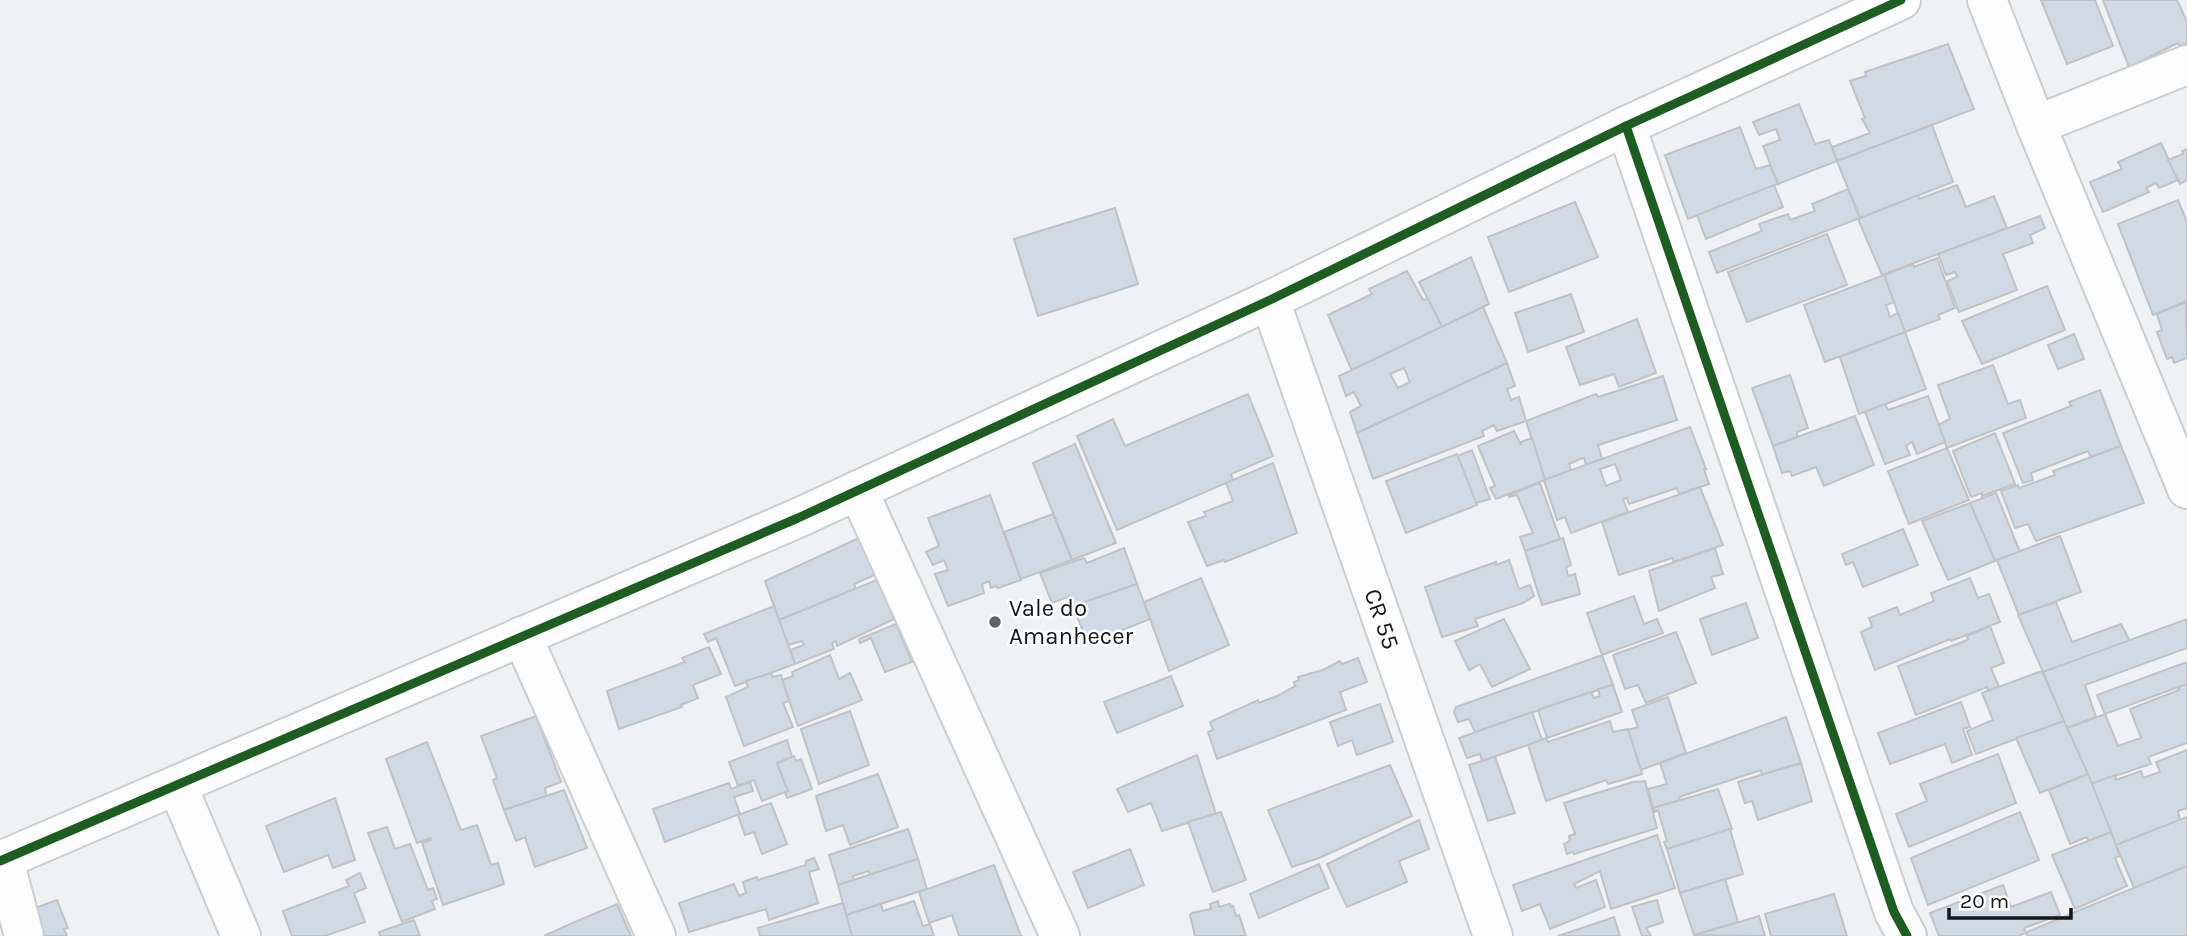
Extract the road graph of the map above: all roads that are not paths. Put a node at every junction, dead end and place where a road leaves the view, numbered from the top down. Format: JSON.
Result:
{"nodes":[{"id":1,"x":1901,"y":0,"type":"edge"},
{"id":2,"x":1987,"y":0,"type":"edge"},
{"id":3,"x":2187,"y":65,"type":"edge"},
{"id":4,"x":2036,"y":125,"type":"junction"},
{"id":5,"x":1626,"y":126,"type":"junction"},
{"id":6,"x":1270,"y":300,"type":"junction"},
{"id":7,"x":2187,"y":489,"type":"edge"},
{"id":8,"x":858,"y":490,"type":"junction"},
{"id":9,"x":522,"y":636,"type":"junction"},
{"id":10,"x":177,"y":785,"type":"junction"},
{"id":11,"x":2,"y":861,"type":"edge"},
{"id":12,"x":24,"y":936,"type":"edge"},
{"id":13,"x":240,"y":936,"type":"edge"},
{"id":14,"x":656,"y":936,"type":"edge"},
{"id":15,"x":1060,"y":936,"type":"edge"},
{"id":16,"x":1493,"y":936,"type":"edge"},
{"id":17,"x":1907,"y":936,"type":"edge"}],
"edges":[{"from":1,"to":5,"type":"street"},
{"from":2,"to":4,"type":"street"},
{"from":3,"to":4,"type":"street"},
{"from":4,"to":7,"type":"street"},
{"from":5,"to":6,"type":"street"},
{"from":5,"to":17,"type":"street"},
{"from":6,"to":8,"type":"street"},
{"from":6,"to":16,"type":"street","name":"CR 55"},
{"from":8,"to":9,"type":"street"},
{"from":8,"to":15,"type":"street"},
{"from":9,"to":10,"type":"street"},
{"from":9,"to":14,"type":"street"},
{"from":10,"to":11,"type":"street"},
{"from":10,"to":13,"type":"street"},
{"from":11,"to":12,"type":"street"}]}
